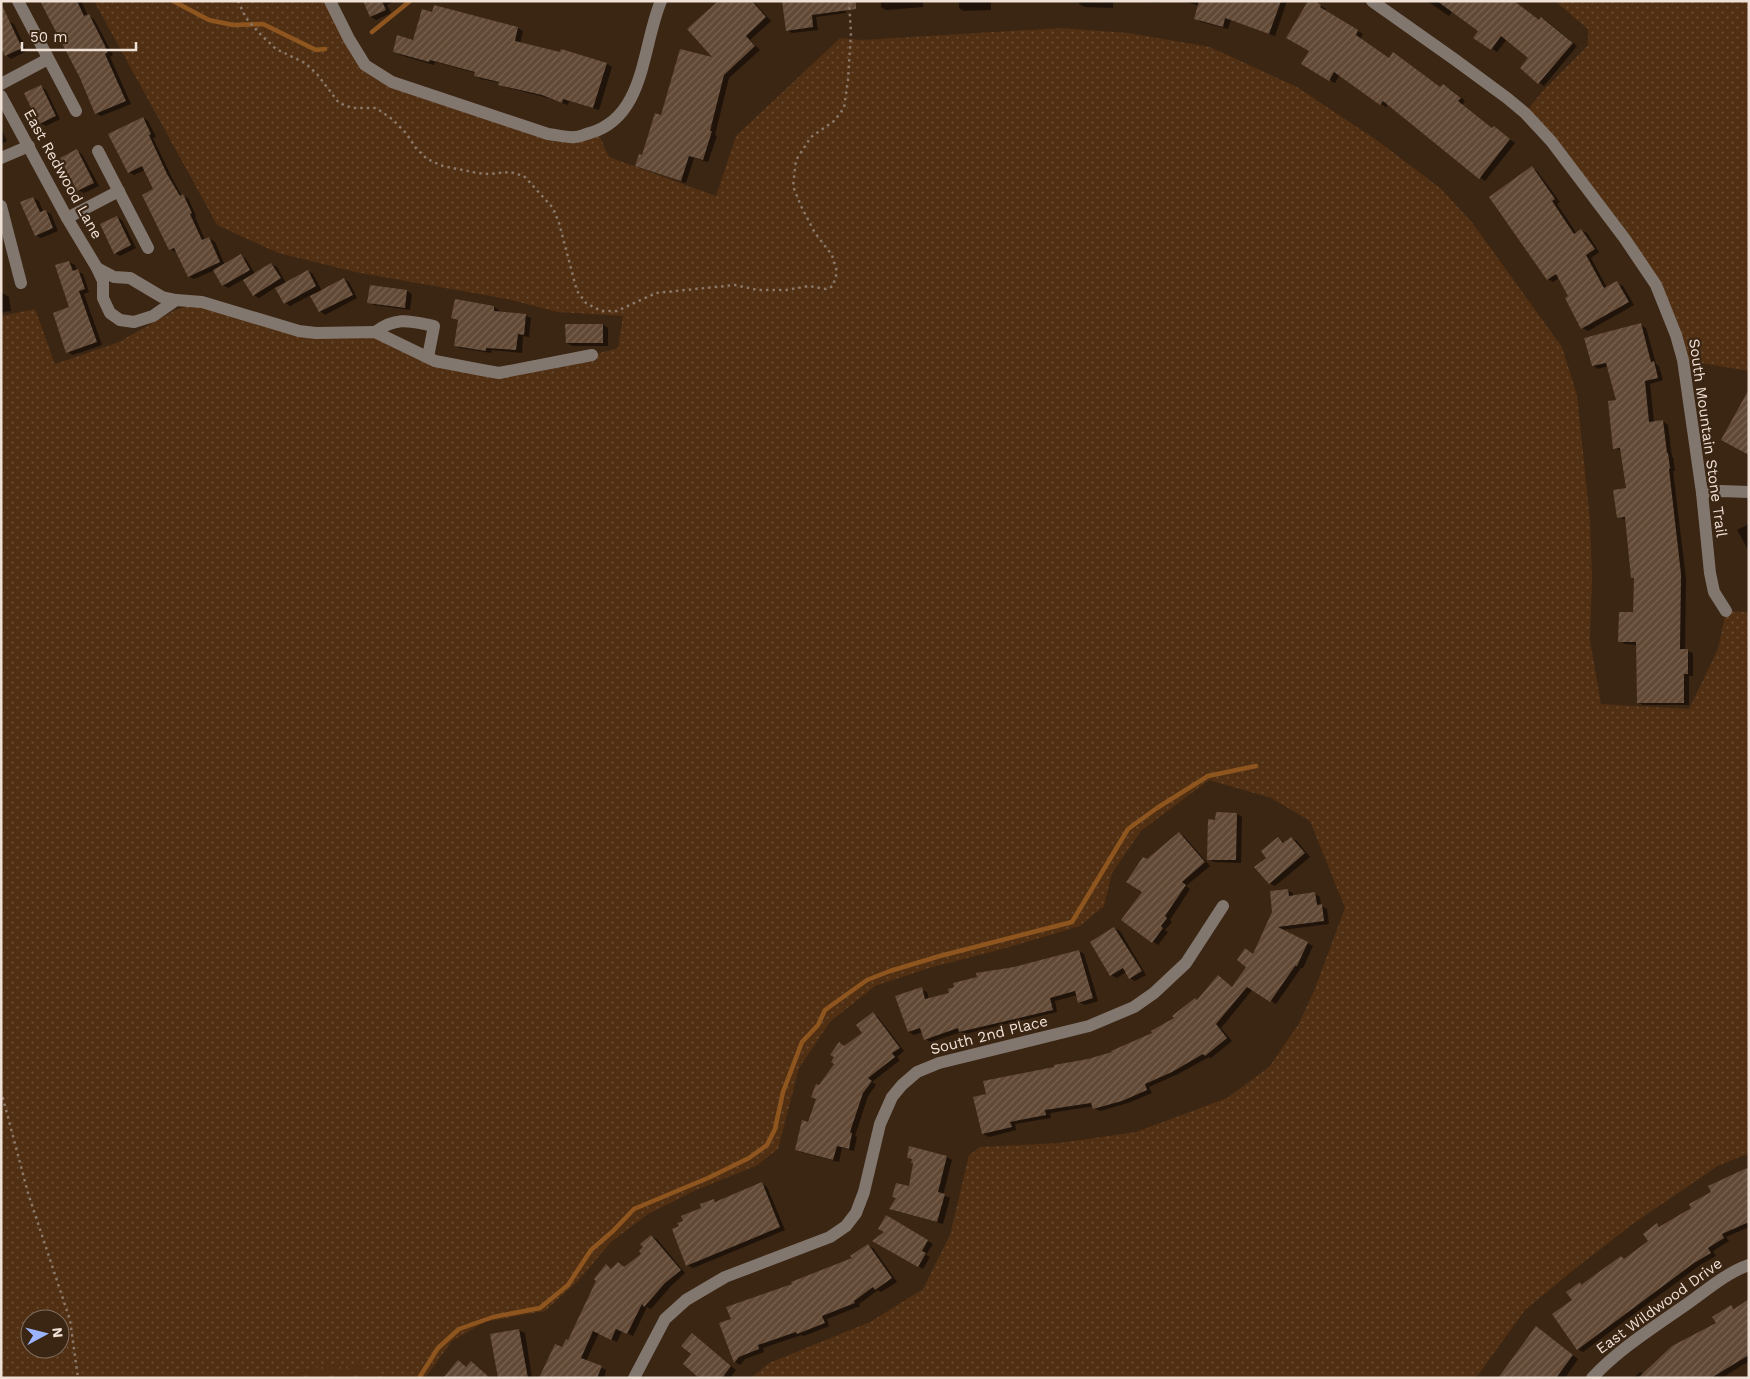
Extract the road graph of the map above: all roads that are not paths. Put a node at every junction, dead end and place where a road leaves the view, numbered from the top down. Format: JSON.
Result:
{"nodes":[{"id":1,"x":18,"y":1,"type":"edge"},
{"id":2,"x":330,"y":1,"type":"edge"},
{"id":3,"x":661,"y":1,"type":"edge"},
{"id":4,"x":1372,"y":1,"type":"edge"},
{"id":5,"x":48,"y":59,"type":"junction"},
{"id":6,"x":1,"y":84,"type":"edge"},
{"id":7,"x":1,"y":96,"type":"edge"},
{"id":8,"x":76,"y":111,"type":"dead end"},
{"id":9,"x":29,"y":146,"type":"junction"},
{"id":10,"x":98,"y":150,"type":"dead end"},
{"id":11,"x":1,"y":158,"type":"edge"},
{"id":12,"x":119,"y":192,"type":"junction"},
{"id":13,"x":1,"y":206,"type":"edge"},
{"id":14,"x":68,"y":218,"type":"junction"},
{"id":15,"x":148,"y":248,"type":"dead end"},
{"id":16,"x":98,"y":268,"type":"junction"},
{"id":17,"x":20,"y":283,"type":"dead end"},
{"id":18,"x":176,"y":300,"type":"junction"},
{"id":19,"x":375,"y":332,"type":"junction"},
{"id":20,"x":592,"y":356,"type":"dead end"},
{"id":21,"x":428,"y":357,"type":"junction"},
{"id":22,"x":1749,"y":492,"type":"edge"},
{"id":23,"x":1702,"y":493,"type":"junction"},
{"id":24,"x":1726,"y":611,"type":"dead end"},
{"id":25,"x":1223,"y":906,"type":"dead end"},
{"id":26,"x":1749,"y":1265,"type":"edge"},
{"id":27,"x":634,"y":1378,"type":"edge"},
{"id":28,"x":1592,"y":1378,"type":"edge"}],
"edges":[{"from":1,"to":5,"type":"street"},
{"from":2,"to":3,"type":"street"},
{"from":4,"to":23,"type":"street","name":"South Mountain Stone Trail"},
{"from":5,"to":6,"type":"street"},
{"from":5,"to":8,"type":"street"},
{"from":7,"to":9,"type":"street","name":"East Redwood Lane"},
{"from":9,"to":11,"type":"street"},
{"from":9,"to":14,"type":"street","name":"East Redwood Lane"},
{"from":10,"to":12,"type":"street"},
{"from":12,"to":14,"type":"street"},
{"from":12,"to":15,"type":"street"},
{"from":13,"to":17,"type":"street"},
{"from":14,"to":16,"type":"street","name":"East Redwood Lane"},
{"from":16,"to":18,"type":"street"},
{"from":16,"to":18,"type":"street","name":"East Redwood Lane"},
{"from":18,"to":19,"type":"street"},
{"from":19,"to":21,"type":"street"},
{"from":19,"to":21,"type":"street"},
{"from":20,"to":21,"type":"street"},
{"from":22,"to":23,"type":"street"},
{"from":23,"to":24,"type":"street","name":"South Mountain Stone Trail"},
{"from":25,"to":27,"type":"street","name":"South 2nd Place"},
{"from":26,"to":28,"type":"street","name":"East Wildwood Drive"}]}
